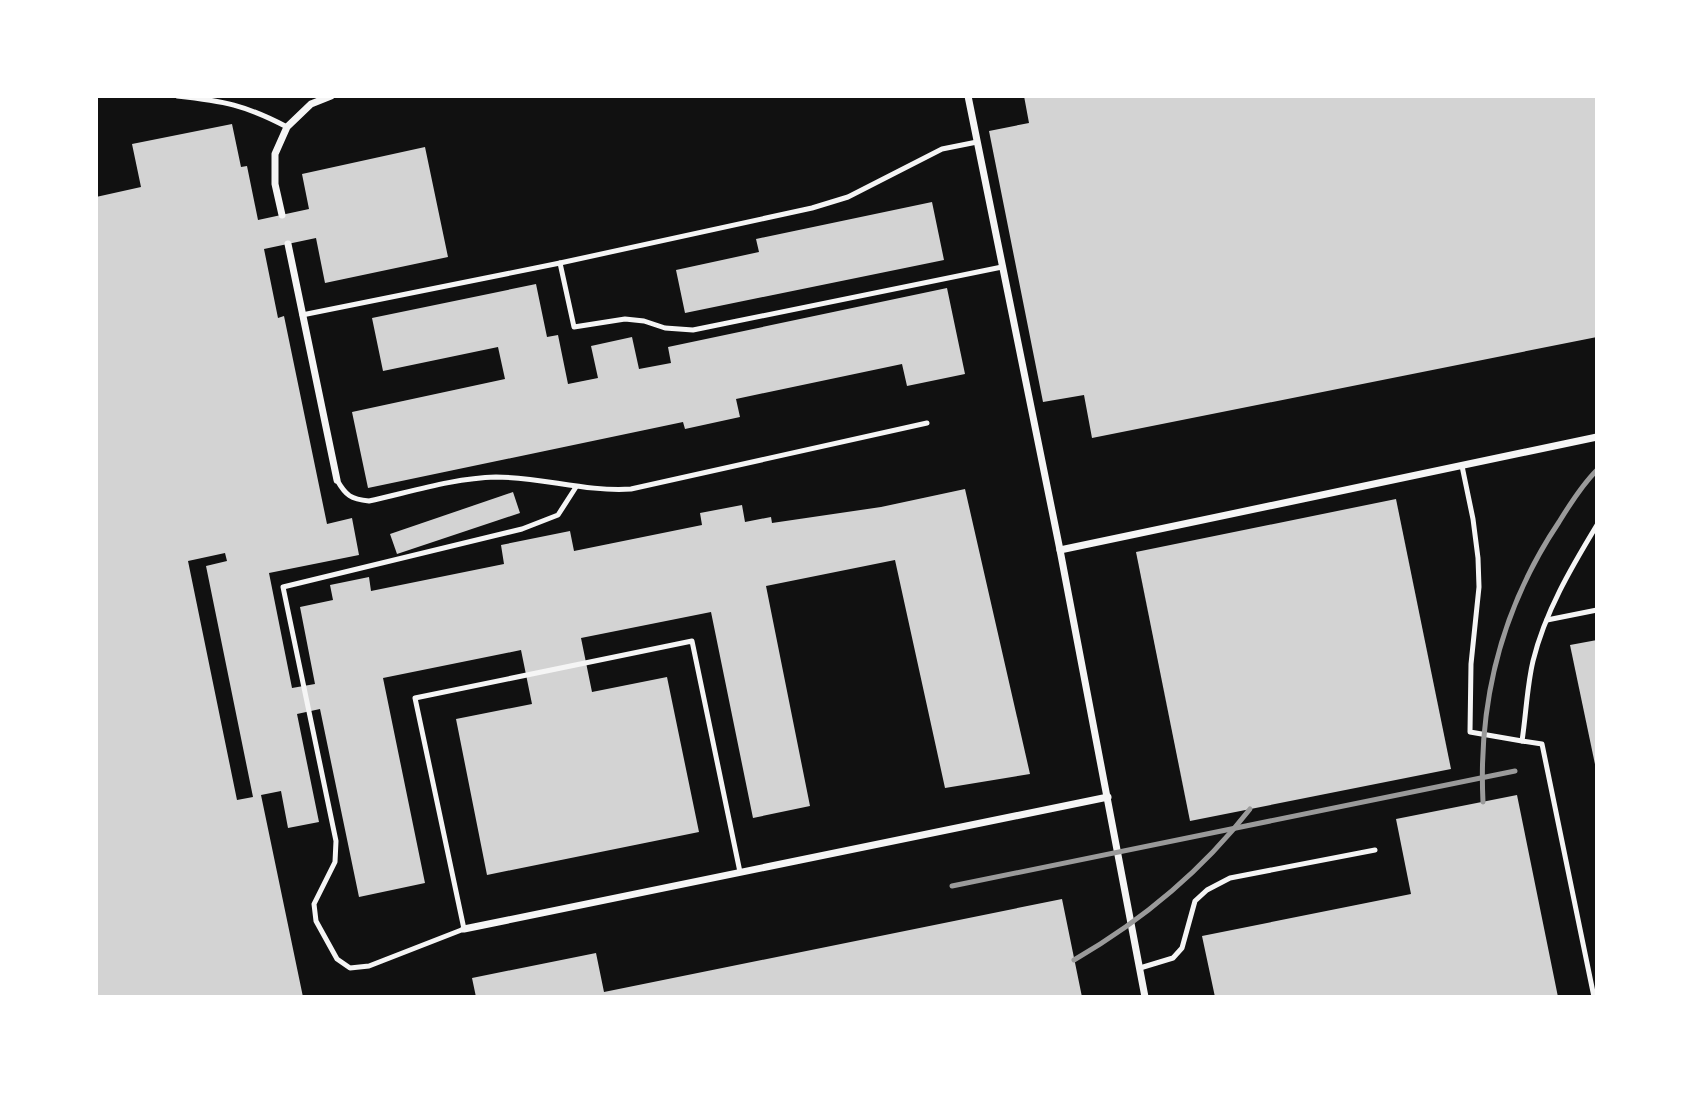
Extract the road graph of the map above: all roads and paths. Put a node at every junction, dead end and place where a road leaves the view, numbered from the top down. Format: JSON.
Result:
{"nodes":[{"id":1,"x":177,"y":96,"type":"edge"},
{"id":2,"x":331,"y":96,"type":"edge"},
{"id":3,"x":968,"y":96,"type":"edge"},
{"id":4,"x":287,"y":127,"type":"junction"},
{"id":5,"x":977,"y":142,"type":"junction"},
{"id":6,"x":282,"y":215,"type":"dead end"},
{"id":7,"x":288,"y":244,"type":"dead end"},
{"id":8,"x":560,"y":263,"type":"junction"},
{"id":9,"x":1002,"y":267,"type":"junction"},
{"id":10,"x":302,"y":315,"type":"junction"},
{"id":11,"x":927,"y":423,"type":"dead end"},
{"id":12,"x":1597,"y":437,"type":"edge"},
{"id":13,"x":1462,"y":466,"type":"junction"},
{"id":14,"x":338,"y":480,"type":"joint"},
{"id":15,"x":576,"y":487,"type":"junction"},
{"id":16,"x":1597,"y":525,"type":"edge"},
{"id":17,"x":1060,"y":550,"type":"junction"},
{"id":18,"x":1597,"y":610,"type":"edge"},
{"id":19,"x":1547,"y":620,"type":"junction"},
{"id":20,"x":1522,"y":741,"type":"junction"},
{"id":21,"x":1108,"y":797,"type":"junction"},
{"id":22,"x":1375,"y":850,"type":"dead end"},
{"id":23,"x":740,"y":872,"type":"junction"},
{"id":24,"x":464,"y":929,"type":"junction"},
{"id":25,"x":1140,"y":968,"type":"junction"},
{"id":26,"x":1145,"y":997,"type":"edge"},
{"id":27,"x":1594,"y":997,"type":"edge"}],
"edges":[{"from":1,"to":4,"type":"lane"},
{"from":2,"to":4,"type":"street"},
{"from":3,"to":5,"type":"street"},
{"from":4,"to":6,"type":"street"},
{"from":5,"to":8,"type":"lane"},
{"from":5,"to":9,"type":"street"},
{"from":7,"to":10,"type":"street"},
{"from":8,"to":9,"type":"lane"},
{"from":8,"to":10,"type":"lane"},
{"from":9,"to":17,"type":"street"},
{"from":10,"to":14,"type":"street"},
{"from":11,"to":15,"type":"lane"},
{"from":12,"to":13,"type":"street"},
{"from":13,"to":17,"type":"street"},
{"from":13,"to":20,"type":"lane"},
{"from":14,"to":15,"type":"lane"},
{"from":15,"to":24,"type":"lane"},
{"from":16,"to":19,"type":"lane"},
{"from":17,"to":21,"type":"street"},
{"from":18,"to":19,"type":"lane"},
{"from":19,"to":20,"type":"lane"},
{"from":20,"to":27,"type":"lane"},
{"from":21,"to":23,"type":"street"},
{"from":21,"to":25,"type":"street"},
{"from":22,"to":25,"type":"lane"},
{"from":23,"to":24,"type":"street"},
{"from":23,"to":24,"type":"lane"},
{"from":25,"to":26,"type":"street"}]}
